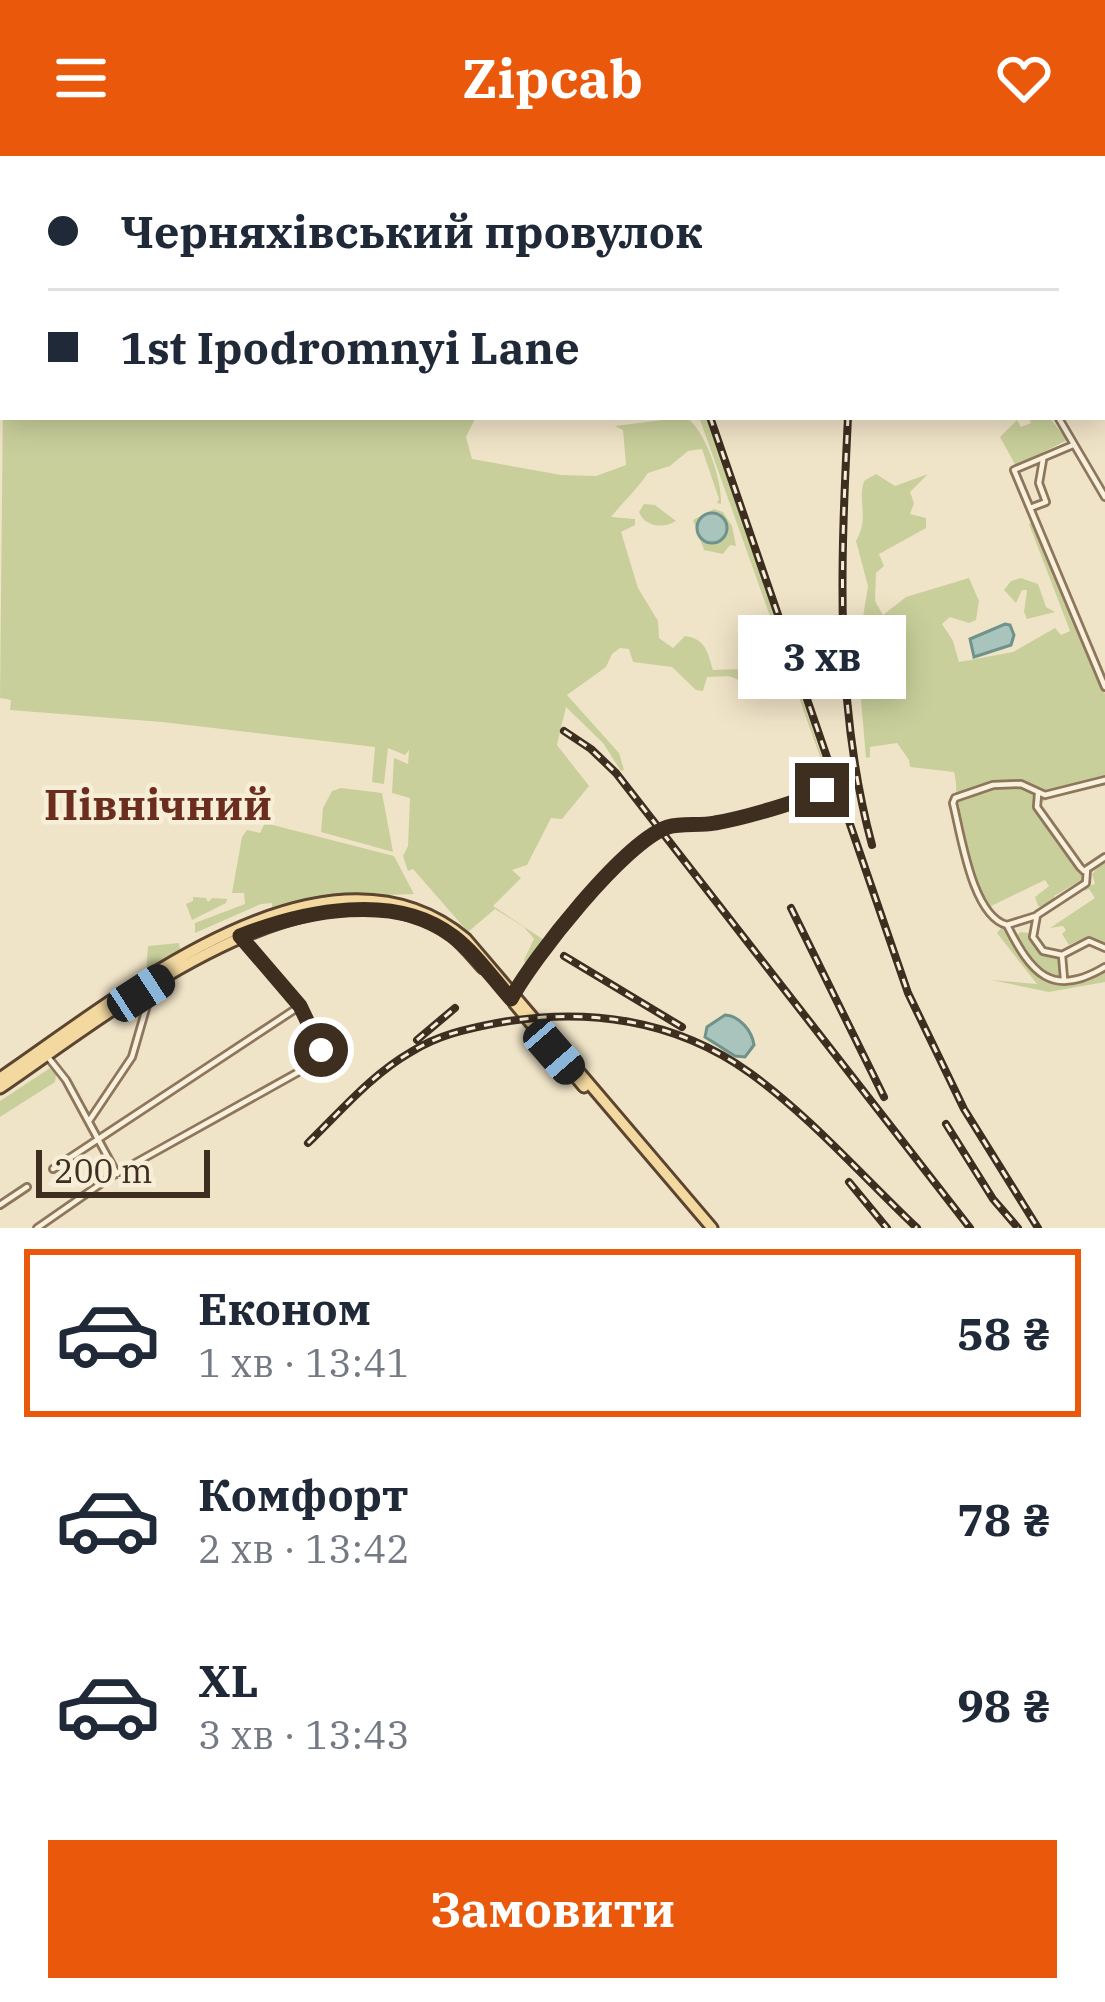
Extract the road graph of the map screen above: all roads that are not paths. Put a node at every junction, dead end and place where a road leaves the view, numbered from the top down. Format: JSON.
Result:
{"nodes":[{"id":1,"x":1060,"y":420,"type":"edge"},
{"id":2,"x":1073,"y":445,"type":"junction"},
{"id":3,"x":1043,"y":459,"type":"junction"},
{"id":4,"x":1039,"y":483,"type":"junction"},
{"id":5,"x":1023,"y":490,"type":"junction"},
{"id":6,"x":1105,"y":497,"type":"edge"},
{"id":7,"x":1030,"y":508,"type":"junction"},
{"id":8,"x":1105,"y":687,"type":"edge"},
{"id":9,"x":1105,"y":780,"type":"edge"},
{"id":10,"x":822,"y":790,"type":"dead end"},
{"id":11,"x":1038,"y":794,"type":"junction"},
{"id":12,"x":1105,"y":857,"type":"edge"},
{"id":13,"x":1086,"y":870,"type":"junction"},
{"id":14,"x":1037,"y":915,"type":"junction"},
{"id":15,"x":1007,"y":925,"type":"junction"},
{"id":16,"x":240,"y":936,"type":"junction"},
{"id":17,"x":1105,"y":948,"type":"edge"},
{"id":18,"x":1062,"y":955,"type":"junction"},
{"id":19,"x":1105,"y":968,"type":"edge"},
{"id":20,"x":1064,"y":979,"type":"junction"},
{"id":21,"x":141,"y":993,"type":"junction"},
{"id":22,"x":512,"y":997,"type":"junction"},
{"id":23,"x":300,"y":1006,"type":"junction"},
{"id":24,"x":46,"y":1056,"type":"junction"},
{"id":25,"x":0,"y":1078,"type":"edge"},
{"id":26,"x":0,"y":1088,"type":"edge"},
{"id":27,"x":89,"y":1121,"type":"junction"},
{"id":28,"x":99,"y":1139,"type":"junction"},
{"id":29,"x":53,"y":1169,"type":"dead end"},
{"id":30,"x":116,"y":1174,"type":"junction"},
{"id":31,"x":27,"y":1187,"type":"dead end"},
{"id":32,"x":0,"y":1205,"type":"edge"},
{"id":33,"x":37,"y":1228,"type":"edge"},
{"id":34,"x":708,"y":1228,"type":"edge"}],
"edges":[{"from":1,"to":2,"type":"street"},
{"from":2,"to":3,"type":"street"},
{"from":2,"to":6,"type":"street"},
{"from":3,"to":4,"type":"street"},
{"from":3,"to":5,"type":"street"},
{"from":4,"to":5,"type":"street"},
{"from":4,"to":7,"type":"street"},
{"from":5,"to":7,"type":"street"},
{"from":7,"to":8,"type":"street"},
{"from":9,"to":11,"type":"street"},
{"from":10,"to":22,"type":"street"},
{"from":11,"to":13,"type":"street"},
{"from":11,"to":15,"type":"street"},
{"from":12,"to":13,"type":"street"},
{"from":13,"to":14,"type":"street"},
{"from":14,"to":15,"type":"street"},
{"from":14,"to":18,"type":"street"},
{"from":15,"to":20,"type":"street"},
{"from":16,"to":21,"type":"main road"},
{"from":16,"to":22,"type":"main road"},
{"from":16,"to":23,"type":"street"},
{"from":17,"to":18,"type":"street"},
{"from":18,"to":20,"type":"street"},
{"from":19,"to":20,"type":"street"},
{"from":21,"to":24,"type":"main road"},
{"from":21,"to":27,"type":"street"},
{"from":22,"to":25,"type":"main road"},
{"from":22,"to":34,"type":"main road"},
{"from":23,"to":28,"type":"street"},
{"from":23,"to":30,"type":"street"},
{"from":24,"to":26,"type":"main road"},
{"from":24,"to":27,"type":"street"},
{"from":27,"to":28,"type":"street"},
{"from":28,"to":29,"type":"street"},
{"from":28,"to":30,"type":"street"},
{"from":30,"to":33,"type":"street"},
{"from":31,"to":32,"type":"street"}]}
